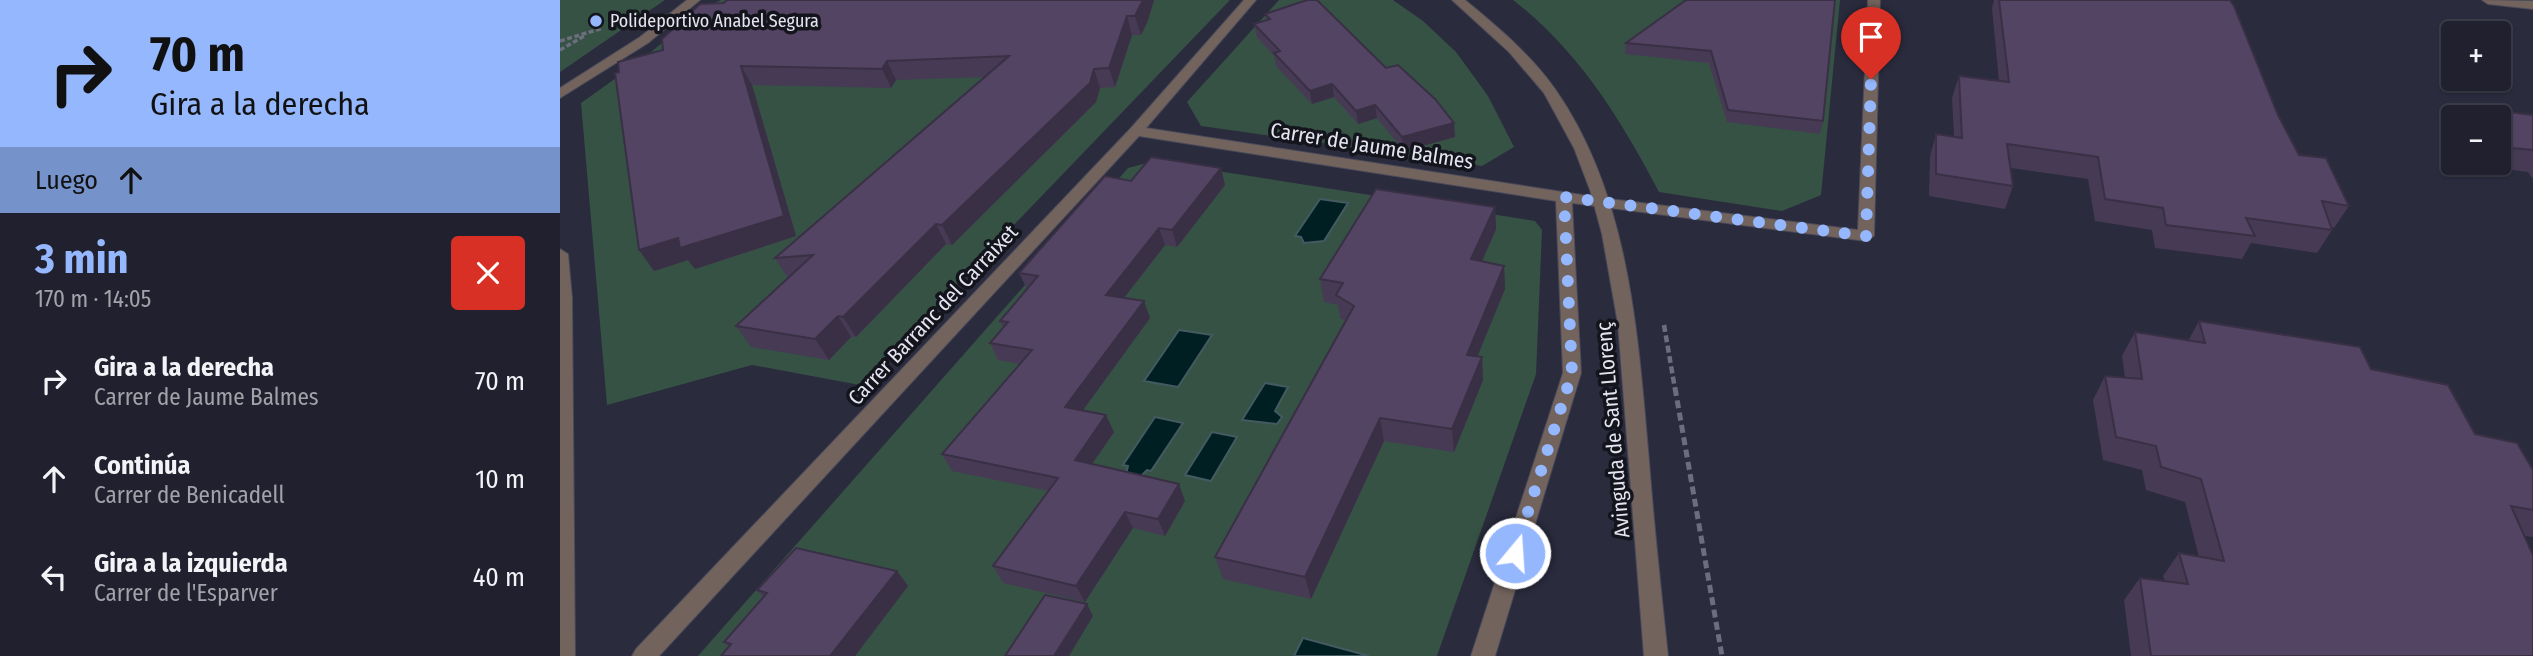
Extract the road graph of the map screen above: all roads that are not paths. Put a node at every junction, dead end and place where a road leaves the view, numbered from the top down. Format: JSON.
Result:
{"nodes":[{"id":1,"x":694,"y":0,"type":"edge"},
{"id":2,"x":1250,"y":0,"type":"edge"},
{"id":3,"x":1458,"y":0,"type":"edge"},
{"id":4,"x":1874,"y":0,"type":"edge"},
{"id":5,"x":2488,"y":0,"type":"edge"},
{"id":6,"x":2533,"y":5,"type":"edge"},
{"id":7,"x":560,"y":94,"type":"edge"},
{"id":8,"x":1136,"y":131,"type":"junction"},
{"id":9,"x":1564,"y":197,"type":"junction"},
{"id":10,"x":1602,"y":203,"type":"junction"},
{"id":11,"x":560,"y":254,"type":"edge"},
{"id":12,"x":563,"y":656,"type":"edge"},
{"id":13,"x":645,"y":656,"type":"edge"},
{"id":14,"x":1483,"y":656,"type":"edge"},
{"id":15,"x":1656,"y":656,"type":"edge"}],
"edges":[{"from":1,"to":7,"type":"street"},
{"from":2,"to":8,"type":"street","name":"Carrer Barranc del Carraixet"},
{"from":3,"to":10,"type":"street","name":"Avinguda de Sant Llorenç"},
{"from":4,"to":10,"type":"street","name":"Carrer de Jaume Balmes"},
{"from":5,"to":6,"type":"street"},
{"from":8,"to":9,"type":"street","name":"Carrer de Jaume Balmes"},
{"from":8,"to":13,"type":"street","name":"Carrer Barranc del Carraixet"},
{"from":9,"to":10,"type":"street","name":"Carrer de Jaume Balmes"},
{"from":9,"to":14,"type":"street"},
{"from":10,"to":15,"type":"street","name":"Avinguda de Sant Llorenç"},
{"from":11,"to":12,"type":"street"}]}
